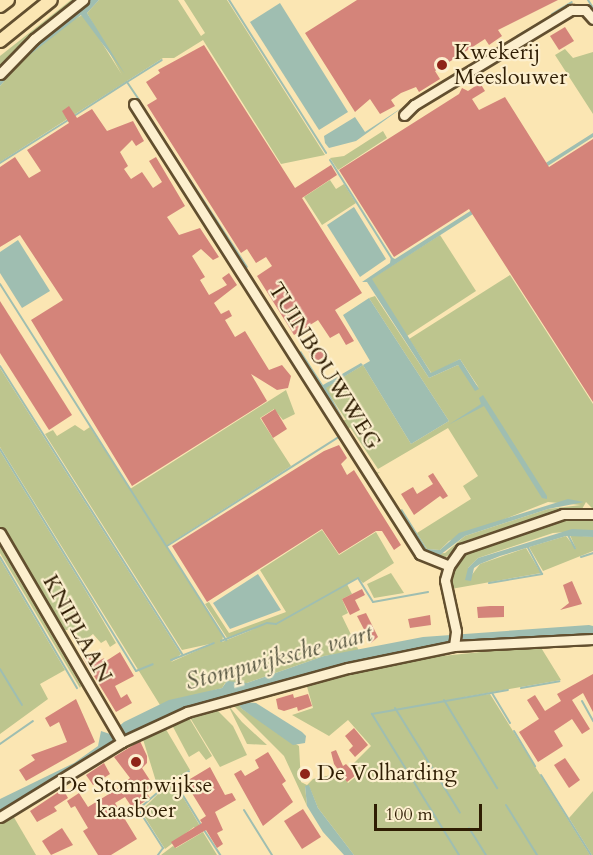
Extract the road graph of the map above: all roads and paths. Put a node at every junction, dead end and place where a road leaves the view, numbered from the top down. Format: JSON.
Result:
{"nodes":[{"id":1,"x":8,"y":0,"type":"edge"},
{"id":2,"x":51,"y":0,"type":"edge"},
{"id":3,"x":83,"y":0,"type":"edge"},
{"id":4,"x":0,"y":6,"type":"edge"},
{"id":5,"x":593,"y":19,"type":"edge"},
{"id":6,"x":0,"y":41,"type":"edge"},
{"id":7,"x":0,"y":74,"type":"edge"},
{"id":8,"x":134,"y":104,"type":"dead end"},
{"id":9,"x":404,"y":115,"type":"dead end"},
{"id":10,"x":593,"y":514,"type":"edge"},
{"id":11,"x":0,"y":533,"type":"edge"},
{"id":12,"x":448,"y":566,"type":"junction"},
{"id":13,"x":593,"y":639,"type":"edge"},
{"id":14,"x":455,"y":644,"type":"junction"},
{"id":15,"x":119,"y":737,"type":"junction"},
{"id":16,"x":0,"y":817,"type":"edge"}],
"edges":[{"from":1,"to":4,"type":"highway"},
{"from":2,"to":6,"type":"highway"},
{"from":3,"to":7,"type":"street"},
{"from":5,"to":9,"type":"street"},
{"from":8,"to":12,"type":"street","name":"TUINBOUWWEG"},
{"from":10,"to":12,"type":"street"},
{"from":11,"to":15,"type":"street","name":"KNIPLAAN"},
{"from":12,"to":14,"type":"street"},
{"from":13,"to":14,"type":"street"},
{"from":14,"to":15,"type":"street"},
{"from":15,"to":16,"type":"street"}]}
